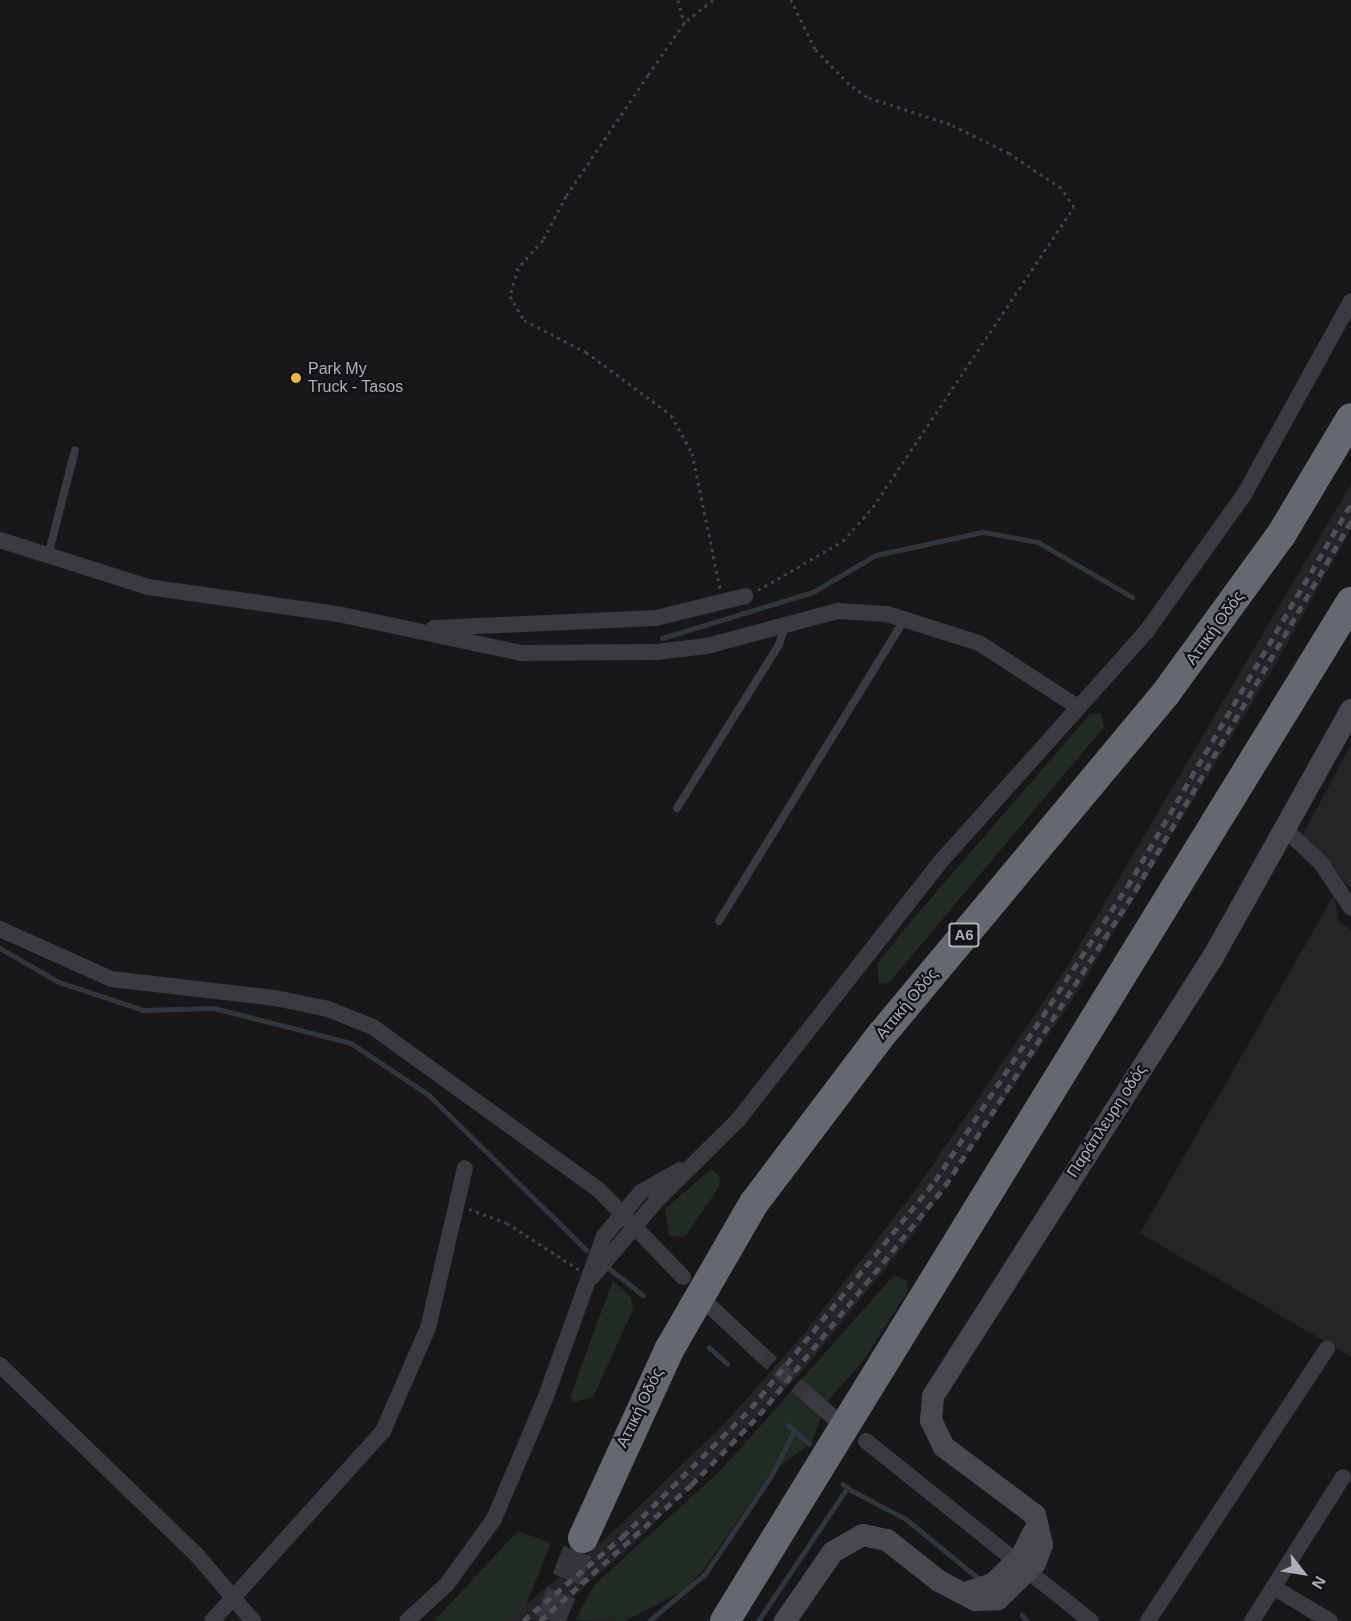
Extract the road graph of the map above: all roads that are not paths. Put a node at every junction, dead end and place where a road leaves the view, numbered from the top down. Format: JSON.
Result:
{"nodes":[{"id":1,"x":1351,"y":301,"type":"edge"},
{"id":2,"x":1351,"y":418,"type":"edge"},
{"id":3,"x":75,"y":450,"type":"dead end"},
{"id":4,"x":0,"y":540,"type":"edge"},
{"id":5,"x":49,"y":552,"type":"junction"},
{"id":6,"x":745,"y":596,"type":"road end"},
{"id":7,"x":1351,"y":602,"type":"edge"},
{"id":8,"x":906,"y":619,"type":"junction"},
{"id":9,"x":785,"y":624,"type":"junction"},
{"id":10,"x":413,"y":629,"type":"junction"},
{"id":11,"x":1077,"y":707,"type":"junction"},
{"id":12,"x":1351,"y":710,"type":"edge"},
{"id":13,"x":677,"y":808,"type":"dead end"},
{"id":14,"x":1285,"y":829,"type":"junction"},
{"id":15,"x":1351,"y":908,"type":"edge"},
{"id":16,"x":719,"y":921,"type":"dead end"},
{"id":17,"x":0,"y":928,"type":"edge"},
{"id":18,"x":689,"y":1166,"type":"junction"},
{"id":19,"x":465,"y":1168,"type":"dead end"},
{"id":20,"x":621,"y":1212,"type":"junction"},
{"id":21,"x":634,"y":1226,"type":"junction"},
{"id":22,"x":683,"y":1277,"type":"dead end"},
{"id":23,"x":592,"y":1278,"type":"junction"},
{"id":24,"x":711,"y":1307,"type":"dead end"},
{"id":25,"x":1327,"y":1348,"type":"dead end"},
{"id":26,"x":760,"y":1353,"type":"tunnel mouth"},
{"id":27,"x":0,"y":1365,"type":"edge"},
{"id":28,"x":810,"y":1397,"type":"tunnel mouth"},
{"id":29,"x":834,"y":1419,"type":"dead end"},
{"id":30,"x":866,"y":1441,"type":"dead end"},
{"id":31,"x":1343,"y":1477,"type":"dead end"},
{"id":32,"x":583,"y":1538,"type":"tunnel mouth"},
{"id":33,"x":1023,"y":1567,"type":"junction"},
{"id":34,"x":1274,"y":1587,"type":"junction"},
{"id":35,"x":234,"y":1598,"type":"junction"},
{"id":36,"x":212,"y":1621,"type":"edge"},
{"id":37,"x":253,"y":1621,"type":"edge"},
{"id":38,"x":407,"y":1621,"type":"edge"},
{"id":39,"x":725,"y":1621,"type":"edge"},
{"id":40,"x":785,"y":1621,"type":"edge"},
{"id":41,"x":1091,"y":1621,"type":"edge"},
{"id":42,"x":1149,"y":1621,"type":"edge"},
{"id":43,"x":1252,"y":1621,"type":"edge"},
{"id":44,"x":1330,"y":1621,"type":"edge"}],
"edges":[{"from":1,"to":11,"type":"street"},
{"from":2,"to":32,"type":"highway","name":"Αττική Οδός","number":"Α6"},
{"from":3,"to":5,"type":"lane"},
{"from":4,"to":5,"type":"street"},
{"from":5,"to":10,"type":"street"},
{"from":6,"to":10,"type":"street"},
{"from":7,"to":39,"type":"highway"},
{"from":8,"to":9,"type":"street"},
{"from":8,"to":11,"type":"street"},
{"from":8,"to":16,"type":"lane"},
{"from":9,"to":10,"type":"street"},
{"from":9,"to":13,"type":"lane"},
{"from":11,"to":18,"type":"street"},
{"from":12,"to":14,"type":"street","name":"Παράπλευρη οδός"},
{"from":14,"to":15,"type":"street"},
{"from":14,"to":33,"type":"street","name":"Παράπλευρη οδός"},
{"from":17,"to":20,"type":"street"},
{"from":18,"to":20,"type":"street"},
{"from":18,"to":21,"type":"street"},
{"from":19,"to":35,"type":"street"},
{"from":20,"to":21,"type":"street"},
{"from":20,"to":23,"type":"street"},
{"from":21,"to":22,"type":"street"},
{"from":21,"to":23,"type":"street"},
{"from":23,"to":38,"type":"street"},
{"from":24,"to":26,"type":"street"},
{"from":25,"to":42,"type":"street"},
{"from":27,"to":35,"type":"street"},
{"from":28,"to":29,"type":"street"},
{"from":30,"to":33,"type":"street"},
{"from":31,"to":34,"type":"street"},
{"from":33,"to":40,"type":"street","name":"Παράπλευρη οδός"},
{"from":33,"to":41,"type":"street"},
{"from":34,"to":43,"type":"street"},
{"from":34,"to":44,"type":"street"},
{"from":35,"to":36,"type":"street"},
{"from":35,"to":37,"type":"street"}]}
